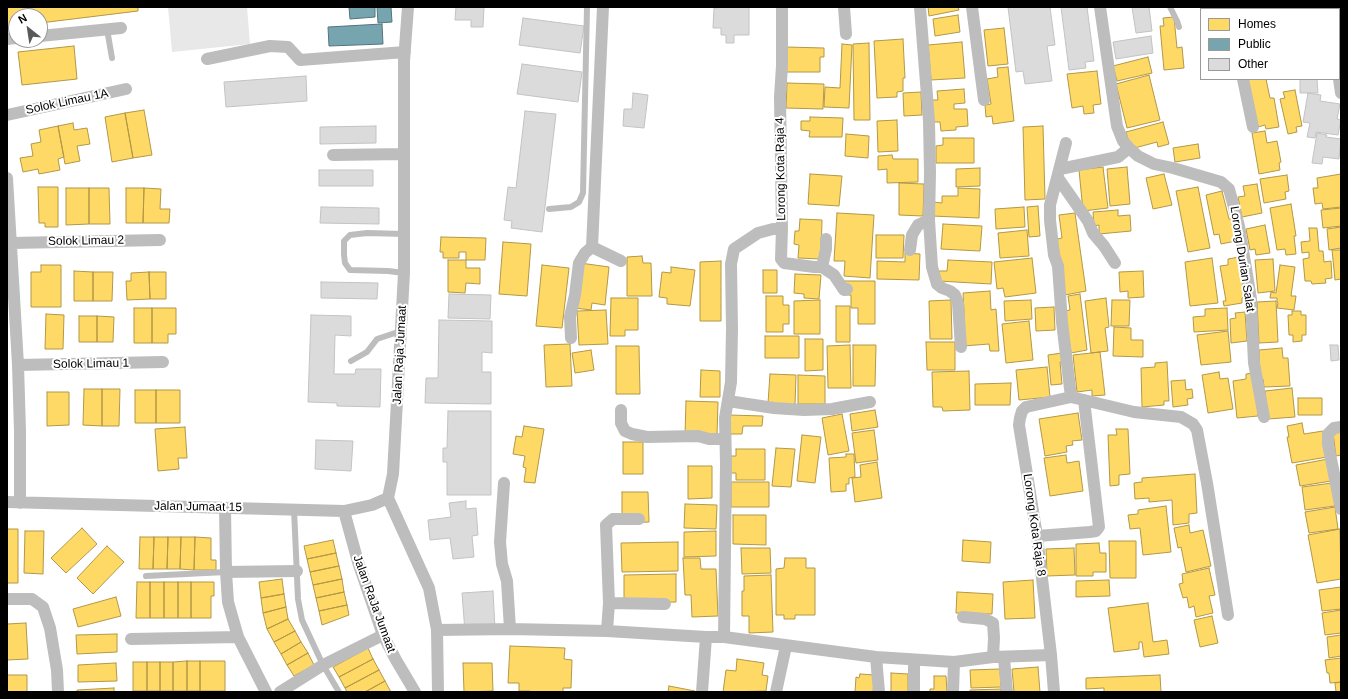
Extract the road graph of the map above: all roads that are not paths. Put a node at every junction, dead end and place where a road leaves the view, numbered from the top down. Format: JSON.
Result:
{"nodes":[{"id":1,"x":408,"y":7,"type":"edge"},
{"id":2,"x":587,"y":7,"type":"edge"},
{"id":3,"x":603,"y":7,"type":"edge"},
{"id":4,"x":782,"y":7,"type":"edge"},
{"id":5,"x":844,"y":7,"type":"edge"},
{"id":6,"x":920,"y":7,"type":"edge"},
{"id":7,"x":972,"y":7,"type":"edge"},
{"id":8,"x":1100,"y":7,"type":"edge"},
{"id":9,"x":1170,"y":7,"type":"edge"},
{"id":10,"x":1179,"y":27,"type":"dead end"},
{"id":11,"x":121,"y":28,"type":"dead end"},
{"id":12,"x":107,"y":29,"type":"junction"},
{"id":13,"x":846,"y":34,"type":"dead end"},
{"id":14,"x":48,"y":35,"type":"edge"},
{"id":15,"x":405,"y":52,"type":"junction"},
{"id":16,"x":112,"y":58,"type":"dead end"},
{"id":17,"x":207,"y":59,"type":"dead end"},
{"id":18,"x":1243,"y":80,"type":"edge"},
{"id":19,"x":1339,"y":80,"type":"edge"},
{"id":20,"x":126,"y":89,"type":"dead end"},
{"id":21,"x":1341,"y":93,"type":"edge"},
{"id":22,"x":984,"y":100,"type":"dead end"},
{"id":23,"x":7,"y":115,"type":"edge"},
{"id":24,"x":1253,"y":127,"type":"dead end"},
{"id":25,"x":1066,"y":143,"type":"dead end"},
{"id":26,"x":1129,"y":148,"type":"junction"},
{"id":27,"x":404,"y":154,"type":"junction"},
{"id":28,"x":333,"y":155,"type":"dead end"},
{"id":29,"x":1059,"y":174,"type":"junction"},
{"id":30,"x":7,"y":178,"type":"edge"},
{"id":31,"x":549,"y":209,"type":"dead end"},
{"id":32,"x":928,"y":220,"type":"junction"},
{"id":33,"x":782,"y":229,"type":"junction"},
{"id":34,"x":404,"y":234,"type":"junction"},
{"id":35,"x":826,"y":239,"type":"dead end"},
{"id":36,"x":160,"y":240,"type":"dead end"},
{"id":37,"x":11,"y":243,"type":"junction"},
{"id":38,"x":592,"y":247,"type":"junction"},
{"id":39,"x":910,"y":250,"type":"dead end"},
{"id":40,"x":621,"y":261,"type":"dead end"},
{"id":41,"x":1115,"y":263,"type":"dead end"},
{"id":42,"x":822,"y":267,"type":"junction"},
{"id":43,"x":404,"y":273,"type":"junction"},
{"id":44,"x":847,"y":290,"type":"dead end"},
{"id":45,"x":401,"y":331,"type":"junction"},
{"id":46,"x":571,"y":338,"type":"dead end"},
{"id":47,"x":961,"y":347,"type":"dead end"},
{"id":48,"x":351,"y":361,"type":"dead end"},
{"id":49,"x":163,"y":362,"type":"dead end"},
{"id":50,"x":18,"y":365,"type":"junction"},
{"id":51,"x":1071,"y":397,"type":"junction"},
{"id":52,"x":728,"y":400,"type":"junction"},
{"id":53,"x":1084,"y":400,"type":"junction"},
{"id":54,"x":870,"y":402,"type":"dead end"},
{"id":55,"x":621,"y":410,"type":"dead end"},
{"id":56,"x":1264,"y":417,"type":"dead end"},
{"id":57,"x":1341,"y":427,"type":"edge"},
{"id":58,"x":725,"y":439,"type":"junction"},
{"id":59,"x":504,"y":483,"type":"dead end"},
{"id":60,"x":388,"y":498,"type":"junction"},
{"id":61,"x":7,"y":502,"type":"edge"},
{"id":62,"x":20,"y":503,"type":"junction"},
{"id":63,"x":225,"y":508,"type":"junction"},
{"id":64,"x":294,"y":509,"type":"junction"},
{"id":65,"x":1341,"y":509,"type":"edge"},
{"id":66,"x":344,"y":511,"type":"junction"},
{"id":67,"x":639,"y":519,"type":"dead end"},
{"id":68,"x":1037,"y":536,"type":"junction"},
{"id":69,"x":296,"y":571,"type":"junction"},
{"id":70,"x":226,"y":572,"type":"junction"},
{"id":71,"x":146,"y":576,"type":"dead end"},
{"id":72,"x":7,"y":599,"type":"edge"},
{"id":73,"x":665,"y":604,"type":"dead end"},
{"id":74,"x":1228,"y":614,"type":"dead end"},
{"id":75,"x":608,"y":617,"type":"junction"},
{"id":76,"x":963,"y":617,"type":"dead end"},
{"id":77,"x":508,"y":627,"type":"junction"},
{"id":78,"x":437,"y":630,"type":"junction"},
{"id":79,"x":383,"y":635,"type":"junction"},
{"id":80,"x":238,"y":637,"type":"junction"},
{"id":81,"x":706,"y":637,"type":"junction"},
{"id":82,"x":724,"y":637,"type":"junction"},
{"id":83,"x":131,"y":639,"type":"dead end"},
{"id":84,"x":786,"y":646,"type":"junction"},
{"id":85,"x":876,"y":656,"type":"junction"},
{"id":86,"x":1051,"y":656,"type":"junction"},
{"id":87,"x":998,"y":657,"type":"junction"},
{"id":88,"x":914,"y":660,"type":"junction"},
{"id":89,"x":954,"y":662,"type":"junction"},
{"id":90,"x":323,"y":665,"type":"junction"},
{"id":91,"x":58,"y":692,"type":"edge"},
{"id":92,"x":266,"y":692,"type":"edge"},
{"id":93,"x":280,"y":692,"type":"edge"},
{"id":94,"x":339,"y":692,"type":"edge"},
{"id":95,"x":414,"y":692,"type":"edge"},
{"id":96,"x":438,"y":692,"type":"edge"},
{"id":97,"x":702,"y":692,"type":"edge"},
{"id":98,"x":776,"y":692,"type":"edge"},
{"id":99,"x":879,"y":692,"type":"edge"},
{"id":100,"x":914,"y":692,"type":"edge"},
{"id":101,"x":953,"y":692,"type":"edge"},
{"id":102,"x":1007,"y":692,"type":"edge"},
{"id":103,"x":1054,"y":692,"type":"edge"}],
"edges":[{"from":1,"to":15,"type":"street","name":"Jalan Raja Jumaat"},
{"from":2,"to":31,"type":"lane"},
{"from":3,"to":38,"type":"street"},
{"from":4,"to":33,"type":"street","name":"Lorong Kota Raja 4"},
{"from":5,"to":13,"type":"street"},
{"from":6,"to":32,"type":"street"},
{"from":7,"to":22,"type":"street"},
{"from":8,"to":26,"type":"street","name":"Lorong Durian Salat"},
{"from":9,"to":10,"type":"lane"},
{"from":11,"to":12,"type":"street"},
{"from":12,"to":14,"type":"street"},
{"from":12,"to":16,"type":"lane"},
{"from":15,"to":17,"type":"street"},
{"from":15,"to":27,"type":"street","name":"Jalan Raja Jumaat"},
{"from":18,"to":24,"type":"street"},
{"from":19,"to":21,"type":"street"},
{"from":20,"to":23,"type":"street","name":"Solok Limau 1A"},
{"from":25,"to":29,"type":"street"},
{"from":26,"to":29,"type":"street"},
{"from":26,"to":56,"type":"street","name":"Lorong Durian Salat"},
{"from":27,"to":28,"type":"street"},
{"from":27,"to":34,"type":"street","name":"Jalan Raja Jumaat"},
{"from":29,"to":41,"type":"street"},
{"from":29,"to":51,"type":"street"},
{"from":30,"to":37,"type":"street"},
{"from":32,"to":39,"type":"street"},
{"from":32,"to":47,"type":"street"},
{"from":33,"to":42,"type":"street","name":"Lorong Kota Raja 4"},
{"from":33,"to":52,"type":"street"},
{"from":34,"to":43,"type":"street","name":"Jalan Raja Jumaat"},
{"from":34,"to":43,"type":"lane"},
{"from":35,"to":42,"type":"street"},
{"from":36,"to":37,"type":"street","name":"Solok Limau 2"},
{"from":37,"to":50,"type":"street"},
{"from":38,"to":40,"type":"street"},
{"from":38,"to":46,"type":"street"},
{"from":42,"to":44,"type":"street"},
{"from":43,"to":45,"type":"street","name":"Jalan Raja Jumaat"},
{"from":45,"to":48,"type":"lane"},
{"from":45,"to":60,"type":"street","name":"Jalan Raja Jumaat"},
{"from":49,"to":50,"type":"street","name":"Solok Limau 1"},
{"from":50,"to":62,"type":"street"},
{"from":51,"to":53,"type":"street","name":"Lorong Kota Raja 8"},
{"from":51,"to":68,"type":"street","name":"Lorong Kota Raja 8"},
{"from":52,"to":54,"type":"street"},
{"from":52,"to":58,"type":"street"},
{"from":53,"to":68,"type":"street"},
{"from":53,"to":74,"type":"street","name":"Lorong Kota Raja 8"},
{"from":55,"to":58,"type":"street"},
{"from":57,"to":65,"type":"street"},
{"from":58,"to":82,"type":"street"},
{"from":59,"to":77,"type":"street"},
{"from":60,"to":66,"type":"street","name":"Jalan Jumaat 15"},
{"from":60,"to":78,"type":"street"},
{"from":61,"to":62,"type":"street","name":"Jalan Jumaat 15"},
{"from":62,"to":63,"type":"street","name":"Jalan Jumaat 15"},
{"from":63,"to":64,"type":"street","name":"Jalan Jumaat 15"},
{"from":63,"to":70,"type":"street"},
{"from":64,"to":66,"type":"street","name":"Jalan Jumaat 15"},
{"from":64,"to":69,"type":"lane"},
{"from":66,"to":79,"type":"street","name":"Jalan RaJa Jumaat"},
{"from":67,"to":75,"type":"street"},
{"from":68,"to":86,"type":"street","name":"Lorong Kota Raja 8"},
{"from":69,"to":70,"type":"street"},
{"from":69,"to":90,"type":"lane"},
{"from":70,"to":71,"type":"lane"},
{"from":70,"to":80,"type":"street"},
{"from":72,"to":91,"type":"street"},
{"from":73,"to":75,"type":"street"},
{"from":75,"to":77,"type":"street"},
{"from":75,"to":81,"type":"street"},
{"from":76,"to":87,"type":"street"},
{"from":77,"to":78,"type":"street"},
{"from":78,"to":96,"type":"street"},
{"from":79,"to":90,"type":"street"},
{"from":79,"to":95,"type":"street","name":"Jalan RaJa Jumaat"},
{"from":80,"to":83,"type":"street"},
{"from":80,"to":92,"type":"street"},
{"from":81,"to":82,"type":"street"},
{"from":81,"to":97,"type":"street"},
{"from":82,"to":84,"type":"street"},
{"from":84,"to":85,"type":"street"},
{"from":84,"to":98,"type":"street"},
{"from":85,"to":88,"type":"street"},
{"from":85,"to":99,"type":"street"},
{"from":86,"to":87,"type":"street"},
{"from":86,"to":103,"type":"street","name":"Lorong Kota Raja 8"},
{"from":87,"to":89,"type":"street"},
{"from":87,"to":102,"type":"street"},
{"from":88,"to":89,"type":"street"},
{"from":88,"to":100,"type":"street"},
{"from":89,"to":101,"type":"street"},
{"from":90,"to":93,"type":"street"},
{"from":90,"to":94,"type":"lane"}]}
